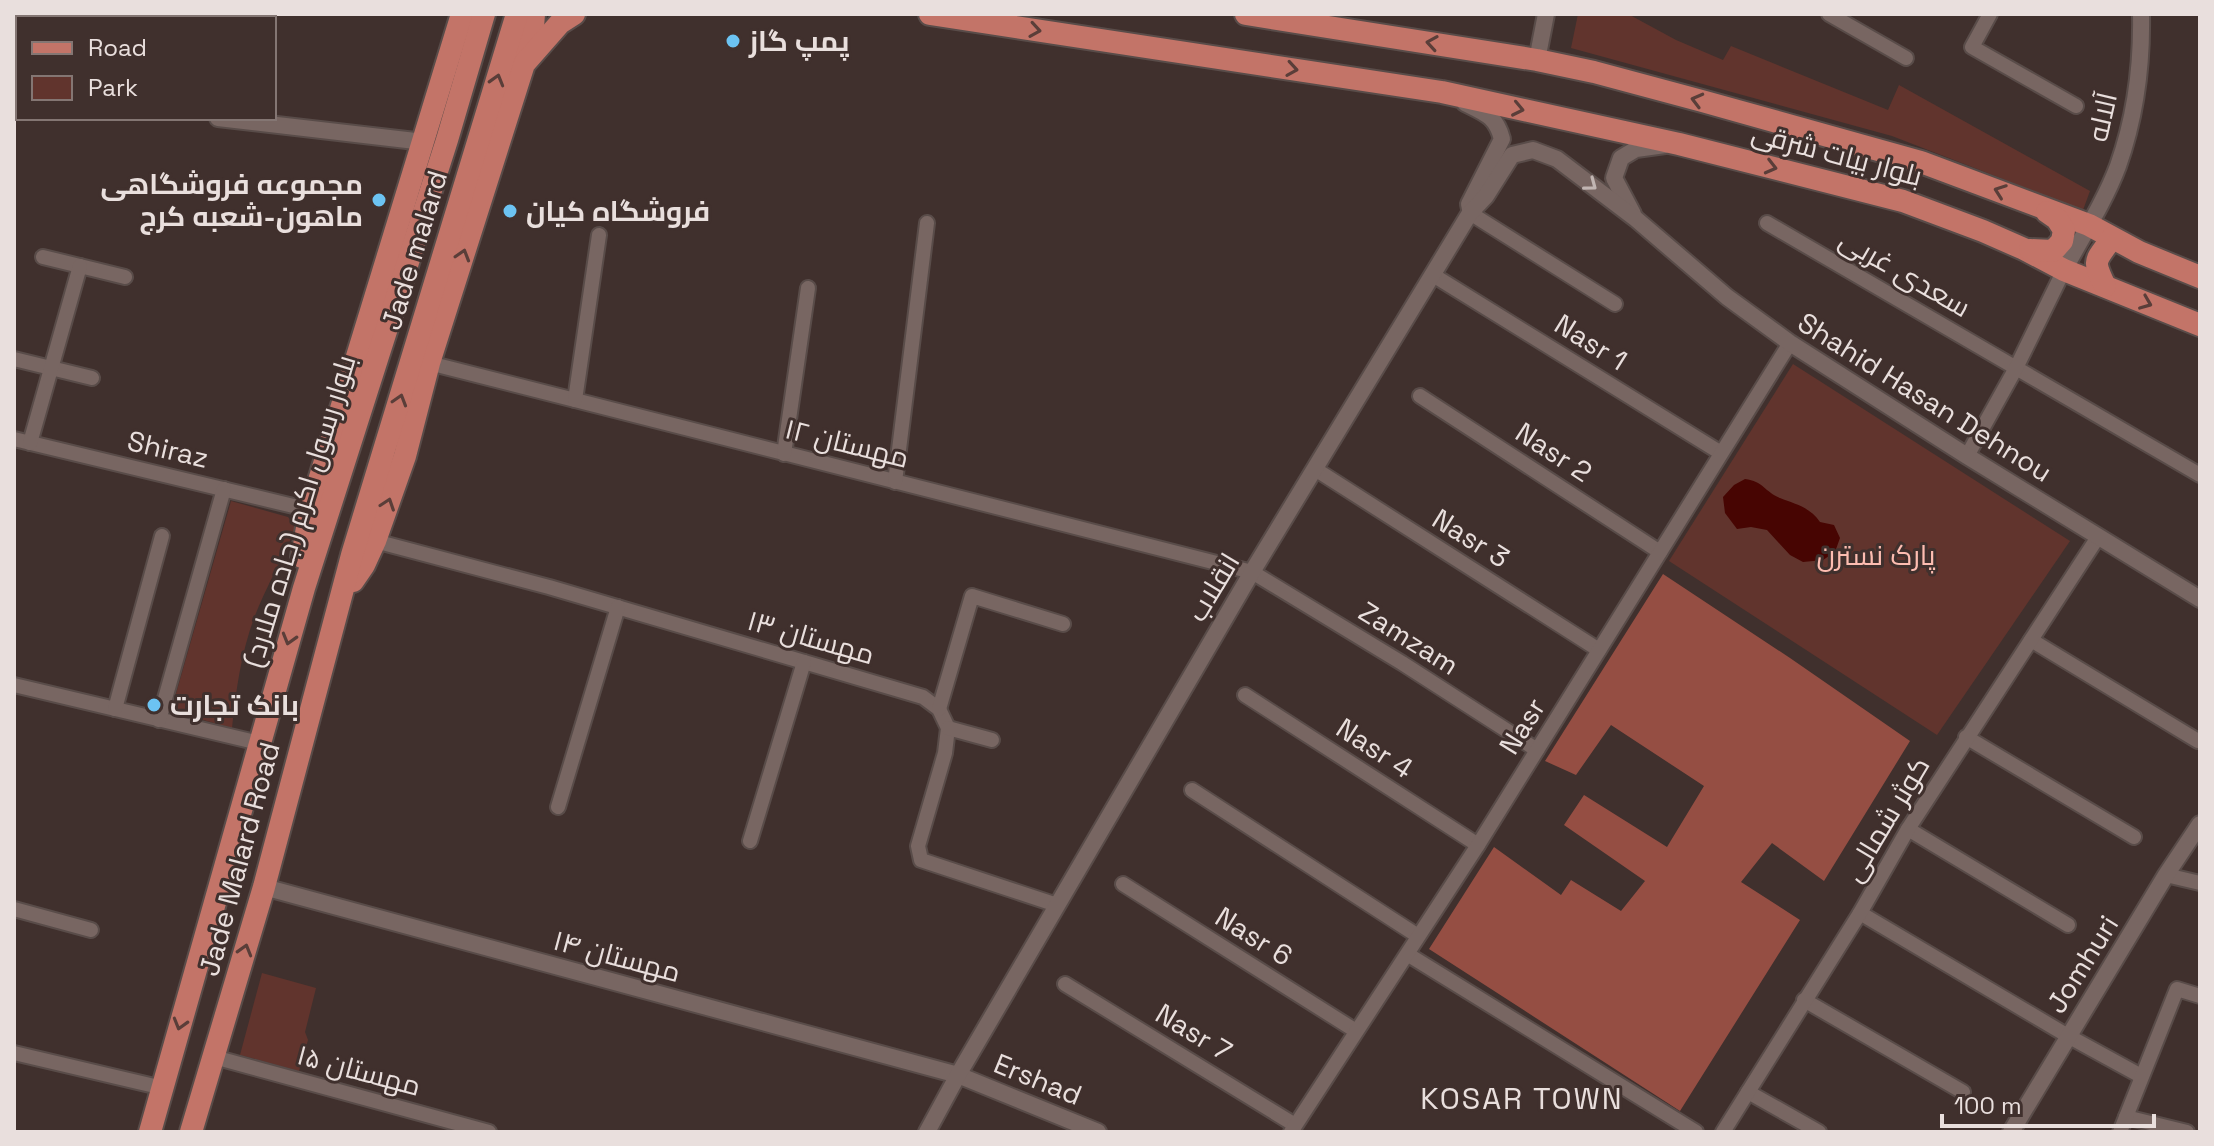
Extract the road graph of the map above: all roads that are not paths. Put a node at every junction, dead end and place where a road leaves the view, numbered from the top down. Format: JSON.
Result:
{"nodes":[{"id":1,"x":455,"y":14,"type":"edge"},
{"id":2,"x":462,"y":14,"type":"edge"},
{"id":3,"x":484,"y":14,"type":"edge"},
{"id":4,"x":517,"y":14,"type":"edge"},
{"id":5,"x":534,"y":14,"type":"edge"},
{"id":6,"x":574,"y":14,"type":"edge"},
{"id":7,"x":930,"y":14,"type":"edge"},
{"id":8,"x":1246,"y":14,"type":"edge"},
{"id":9,"x":1546,"y":14,"type":"edge"},
{"id":10,"x":1829,"y":14,"type":"edge"},
{"id":11,"x":1990,"y":14,"type":"edge"},
{"id":12,"x":2141,"y":14,"type":"edge"},
{"id":13,"x":453,"y":44,"type":"junction"},
{"id":14,"x":1906,"y":58,"type":"dead end"},
{"id":15,"x":1537,"y":60,"type":"junction"},
{"id":16,"x":524,"y":64,"type":"junction"},
{"id":17,"x":1442,"y":92,"type":"junction"},
{"id":18,"x":2076,"y":106,"type":"dead end"},
{"id":19,"x":235,"y":120,"type":"edge"},
{"id":20,"x":424,"y":142,"type":"junction"},
{"id":21,"x":1679,"y":144,"type":"junction"},
{"id":22,"x":2036,"y":204,"type":"junction"},
{"id":23,"x":1470,"y":213,"type":"junction"},
{"id":24,"x":1636,"y":219,"type":"junction"},
{"id":25,"x":927,"y":223,"type":"dead end"},
{"id":26,"x":1767,"y":223,"type":"dead end"},
{"id":27,"x":2089,"y":225,"type":"junction"},
{"id":28,"x":599,"y":235,"type":"dead end"},
{"id":29,"x":2112,"y":238,"type":"junction"},
{"id":30,"x":2024,"y":249,"type":"junction"},
{"id":31,"x":43,"y":257,"type":"dead end"},
{"id":32,"x":80,"y":266,"type":"junction"},
{"id":33,"x":2064,"y":270,"type":"junction"},
{"id":34,"x":1433,"y":275,"type":"junction"},
{"id":35,"x":125,"y":277,"type":"dead end"},
{"id":36,"x":2200,"y":277,"type":"edge"},
{"id":37,"x":2105,"y":286,"type":"junction"},
{"id":38,"x":808,"y":288,"type":"dead end"},
{"id":39,"x":1615,"y":304,"type":"dead end"},
{"id":40,"x":2200,"y":325,"type":"edge"},
{"id":41,"x":1790,"y":343,"type":"junction"},
{"id":42,"x":14,"y":359,"type":"edge"},
{"id":43,"x":429,"y":363,"type":"junction"},
{"id":44,"x":51,"y":368,"type":"junction"},
{"id":45,"x":2016,"y":368,"type":"junction"},
{"id":46,"x":92,"y":378,"type":"dead end"},
{"id":47,"x":1420,"y":396,"type":"dead end"},
{"id":48,"x":575,"y":400,"type":"junction"},
{"id":49,"x":14,"y":439,"type":"edge"},
{"id":50,"x":30,"y":443,"type":"junction"},
{"id":51,"x":1721,"y":453,"type":"junction"},
{"id":52,"x":784,"y":454,"type":"junction"},
{"id":53,"x":1967,"y":456,"type":"junction"},
{"id":54,"x":1315,"y":469,"type":"junction"},
{"id":55,"x":2200,"y":475,"type":"edge"},
{"id":56,"x":895,"y":482,"type":"junction"},
{"id":57,"x":224,"y":489,"type":"junction"},
{"id":58,"x":310,"y":510,"type":"junction"},
{"id":59,"x":162,"y":536,"type":"dead end"},
{"id":60,"x":2098,"y":537,"type":"junction"},
{"id":61,"x":375,"y":541,"type":"junction"},
{"id":62,"x":1660,"y":552,"type":"junction"},
{"id":63,"x":352,"y":555,"type":"joint"},
{"id":64,"x":1252,"y":572,"type":"junction"},
{"id":65,"x":304,"y":588,"type":"junction"},
{"id":66,"x":341,"y":598,"type":"junction"},
{"id":67,"x":2200,"y":599,"type":"edge"},
{"id":68,"x":618,"y":607,"type":"junction"},
{"id":69,"x":1063,"y":624,"type":"dead end"},
{"id":70,"x":2031,"y":640,"type":"junction"},
{"id":71,"x":1599,"y":650,"type":"junction"},
{"id":72,"x":804,"y":662,"type":"junction"},
{"id":73,"x":14,"y":685,"type":"edge"},
{"id":74,"x":1245,"y":695,"type":"dead end"},
{"id":75,"x":115,"y":709,"type":"junction"},
{"id":76,"x":939,"y":709,"type":"junction"},
{"id":77,"x":159,"y":720,"type":"junction"},
{"id":78,"x":948,"y":728,"type":"junction"},
{"id":79,"x":1966,"y":737,"type":"junction"},
{"id":80,"x":992,"y":740,"type":"dead end"},
{"id":81,"x":2198,"y":741,"type":"edge"},
{"id":82,"x":259,"y":743,"type":"junction"},
{"id":83,"x":1537,"y":750,"type":"junction"},
{"id":84,"x":1192,"y":790,"type":"dead end"},
{"id":85,"x":558,"y":807,"type":"dead end"},
{"id":86,"x":2200,"y":824,"type":"edge"},
{"id":87,"x":1908,"y":829,"type":"junction"},
{"id":88,"x":2134,"y":837,"type":"dead end"},
{"id":89,"x":750,"y":841,"type":"dead end"},
{"id":90,"x":1478,"y":845,"type":"junction"},
{"id":91,"x":2166,"y":875,"type":"junction"},
{"id":92,"x":2200,"y":883,"type":"edge"},
{"id":93,"x":1123,"y":884,"type":"dead end"},
{"id":94,"x":264,"y":887,"type":"junction"},
{"id":95,"x":1057,"y":905,"type":"junction"},
{"id":96,"x":14,"y":909,"type":"edge"},
{"id":97,"x":1860,"y":913,"type":"junction"},
{"id":98,"x":2068,"y":925,"type":"dead end"},
{"id":99,"x":91,"y":930,"type":"dead end"},
{"id":100,"x":1418,"y":936,"type":"junction"},
{"id":101,"x":1412,"y":957,"type":"dead end"},
{"id":102,"x":1065,"y":984,"type":"dead end"},
{"id":103,"x":2200,"y":996,"type":"edge"},
{"id":104,"x":1804,"y":1000,"type":"junction"},
{"id":105,"x":1356,"y":1031,"type":"junction"},
{"id":106,"x":2068,"y":1036,"type":"junction"},
{"id":107,"x":14,"y":1053,"type":"edge"},
{"id":108,"x":214,"y":1057,"type":"junction"},
{"id":109,"x":958,"y":1075,"type":"junction"},
{"id":110,"x":2141,"y":1076,"type":"junction"},
{"id":111,"x":163,"y":1088,"type":"junction"},
{"id":112,"x":1748,"y":1092,"type":"junction"},
{"id":113,"x":1963,"y":1092,"type":"dead end"},
{"id":114,"x":2126,"y":1117,"type":"junction"},
{"id":115,"x":1293,"y":1128,"type":"edge"},
{"id":116,"x":150,"y":1132,"type":"edge"},
{"id":117,"x":191,"y":1132,"type":"edge"},
{"id":118,"x":489,"y":1132,"type":"edge"},
{"id":119,"x":927,"y":1132,"type":"edge"},
{"id":120,"x":1098,"y":1132,"type":"edge"},
{"id":121,"x":1696,"y":1132,"type":"edge"},
{"id":122,"x":1723,"y":1132,"type":"edge"},
{"id":123,"x":1819,"y":1132,"type":"edge"},
{"id":124,"x":2011,"y":1132,"type":"edge"},
{"id":125,"x":2120,"y":1132,"type":"edge"},
{"id":126,"x":2187,"y":1132,"type":"edge"}],
"edges":[{"from":1,"to":13,"type":"main road"},
{"from":2,"to":13,"type":"main road"},
{"from":3,"to":65,"type":"main road","name":"بلوار رسول اکرم (جاده ملارد)"},
{"from":63,"to":4,"type":"main road","name":"Jade malard","one_way":true},
{"from":5,"to":16,"type":"main road"},
{"from":6,"to":16,"type":"main road"},
{"from":7,"to":17,"type":"main road","name":"بلوار بیات شرقی","one_way":true},
{"from":15,"to":8,"type":"main road","name":"بلوار بیات شرقی","one_way":true},
{"from":9,"to":15,"type":"street"},
{"from":10,"to":14,"type":"street"},
{"from":11,"to":18,"type":"street"},
{"from":12,"to":27,"type":"street","name":"آلاله"},
{"from":13,"to":20,"type":"main road"},
{"from":22,"to":15,"type":"main road","name":"بلوار بیات شرقی","one_way":true},
{"from":43,"to":16,"type":"main road","one_way":true},
{"from":17,"to":21,"type":"main road","name":"بلوار بیات شرقی","one_way":true},
{"from":17,"to":23,"type":"street","name":"انقلاب"},
{"from":19,"to":20,"type":"street"},
{"from":20,"to":58,"type":"main road"},
{"from":21,"to":24,"type":"street"},
{"from":21,"to":30,"type":"main road","name":"بلوار بیات شرقی","one_way":true},
{"from":22,"to":27,"type":"main road","name":"بلوار بیات شرقی"},
{"from":22,"to":30,"type":"main road"},
{"from":23,"to":24,"type":"street","name":"Shahid Hasan Dehnou","one_way":true},
{"from":23,"to":34,"type":"street","name":"انقلاب"},
{"from":23,"to":39,"type":"street"},
{"from":24,"to":41,"type":"street","name":"Shahid Hasan Dehnou"},
{"from":25,"to":56,"type":"street"},
{"from":26,"to":45,"type":"street","name":"سعدی غربی"},
{"from":27,"to":29,"type":"main road","name":"بلوار بیات شرقی"},
{"from":27,"to":33,"type":"street","name":"آلاله"},
{"from":28,"to":48,"type":"street"},
{"from":29,"to":36,"type":"main road","name":"بلوار بیات شرقی"},
{"from":29,"to":37,"type":"main road"},
{"from":30,"to":33,"type":"main road","name":"بلوار بیات شرقی"},
{"from":31,"to":32,"type":"street"},
{"from":32,"to":35,"type":"street"},
{"from":32,"to":44,"type":"street"},
{"from":33,"to":37,"type":"main road","name":"بلوار بیات شرقی"},
{"from":33,"to":45,"type":"street"},
{"from":34,"to":51,"type":"street","name":"Nasr 1"},
{"from":34,"to":54,"type":"street","name":"انقلاب"},
{"from":37,"to":40,"type":"main road","name":"بلوار بیات شرقی","one_way":true},
{"from":38,"to":52,"type":"street"},
{"from":41,"to":51,"type":"street","name":"Nasr"},
{"from":41,"to":53,"type":"street","name":"Shahid Hasan Dehnou"},
{"from":42,"to":44,"type":"street"},
{"from":43,"to":48,"type":"street","name":"مهستان ۱۲"},
{"from":61,"to":43,"type":"main road","one_way":true},
{"from":44,"to":46,"type":"street"},
{"from":44,"to":50,"type":"street"},
{"from":45,"to":53,"type":"street"},
{"from":45,"to":55,"type":"street","name":"سعدی غربی"},
{"from":47,"to":62,"type":"street","name":"Nasr 2"},
{"from":48,"to":52,"type":"street","name":"مهستان ۱۲"},
{"from":49,"to":50,"type":"street","name":"Shiraz"},
{"from":50,"to":57,"type":"street","name":"Shiraz"},
{"from":51,"to":62,"type":"street","name":"Nasr"},
{"from":52,"to":56,"type":"street","name":"مهستان ۱۲"},
{"from":53,"to":60,"type":"street","name":"Shahid Hasan Dehnou"},
{"from":54,"to":64,"type":"street","name":"انقلاب"},
{"from":54,"to":71,"type":"street","name":"Nasr 3"},
{"from":56,"to":64,"type":"street","name":"مهستان ۱۲"},
{"from":57,"to":58,"type":"street","name":"Shiraz"},
{"from":57,"to":77,"type":"street"},
{"from":58,"to":65,"type":"main road"},
{"from":59,"to":75,"type":"street"},
{"from":60,"to":67,"type":"street","name":"Shahid Hasan Dehnou"},
{"from":60,"to":70,"type":"street","name":"کوثر شمالی"},
{"from":61,"to":66,"type":"main road"},
{"from":61,"to":68,"type":"street","name":"مهستان ۱۳"},
{"from":62,"to":71,"type":"street","name":"Nasr"},
{"from":63,"to":66,"type":"main road","name":"Jade Malard Road"},
{"from":64,"to":83,"type":"street","name":"Zamzam"},
{"from":64,"to":95,"type":"street","name":"انقلاب"},
{"from":65,"to":82,"type":"main road","name":"بلوار رسول اکرم (جاده ملارد)","one_way":true},
{"from":66,"to":94,"type":"main road","name":"Jade Malard Road"},
{"from":68,"to":72,"type":"street","name":"مهستان ۱۳"},
{"from":68,"to":85,"type":"street"},
{"from":69,"to":76,"type":"street"},
{"from":70,"to":79,"type":"street","name":"کوثر شمالی"},
{"from":70,"to":81,"type":"street"},
{"from":71,"to":83,"type":"street","name":"Nasr"},
{"from":72,"to":76,"type":"street","name":"مهستان ۱۳"},
{"from":72,"to":89,"type":"street"},
{"from":73,"to":75,"type":"street"},
{"from":74,"to":90,"type":"street","name":"Nasr 4"},
{"from":75,"to":77,"type":"street"},
{"from":76,"to":78,"type":"street"},
{"from":77,"to":82,"type":"street"},
{"from":78,"to":80,"type":"street"},
{"from":78,"to":95,"type":"street"},
{"from":79,"to":87,"type":"street","name":"کوثر شمالی"},
{"from":79,"to":88,"type":"street"},
{"from":82,"to":111,"type":"main road","name":"بلوار رسول اکرم (جاده ملارد)","one_way":true},
{"from":83,"to":90,"type":"street","name":"Nasr"},
{"from":84,"to":100,"type":"street"},
{"from":86,"to":91,"type":"street","name":"Jomhuri"},
{"from":87,"to":97,"type":"street","name":"کوثر شمالی"},
{"from":87,"to":98,"type":"street"},
{"from":90,"to":100,"type":"street","name":"Nasr"},
{"from":91,"to":92,"type":"street"},
{"from":91,"to":106,"type":"street","name":"Jomhuri"},
{"from":93,"to":105,"type":"street","name":"Nasr 6"},
{"from":108,"to":94,"type":"main road","name":"Jade Malard Road","one_way":true},
{"from":94,"to":109,"type":"street","name":"مهستان ۱۴"},
{"from":95,"to":109,"type":"street","name":"انقلاب"},
{"from":96,"to":99,"type":"street"},
{"from":97,"to":104,"type":"street","name":"کوثر شمالی"},
{"from":97,"to":106,"type":"street"},
{"from":100,"to":105,"type":"street","name":"Nasr"},
{"from":101,"to":121,"type":"street"},
{"from":102,"to":115,"type":"street","name":"Nasr 7"},
{"from":103,"to":110,"type":"street"},
{"from":104,"to":112,"type":"street","name":"کوثر شمالی"},
{"from":104,"to":113,"type":"street"},
{"from":105,"to":115,"type":"street","name":"Nasr"},
{"from":106,"to":110,"type":"street"},
{"from":106,"to":124,"type":"street","name":"Jomhuri"},
{"from":107,"to":111,"type":"street"},
{"from":108,"to":117,"type":"main road","name":"Jade Malard Road"},
{"from":108,"to":118,"type":"street","name":"مهستان ۱۵"},
{"from":109,"to":119,"type":"street","name":"انقلاب"},
{"from":109,"to":120,"type":"street","name":"Ershad"},
{"from":110,"to":114,"type":"street"},
{"from":111,"to":116,"type":"main road","name":"بلوار رسول اکرم (جاده ملارد)"},
{"from":112,"to":122,"type":"street","name":"کوثر شمالی"},
{"from":112,"to":123,"type":"street"},
{"from":114,"to":125,"type":"street"},
{"from":114,"to":126,"type":"street"}]}
